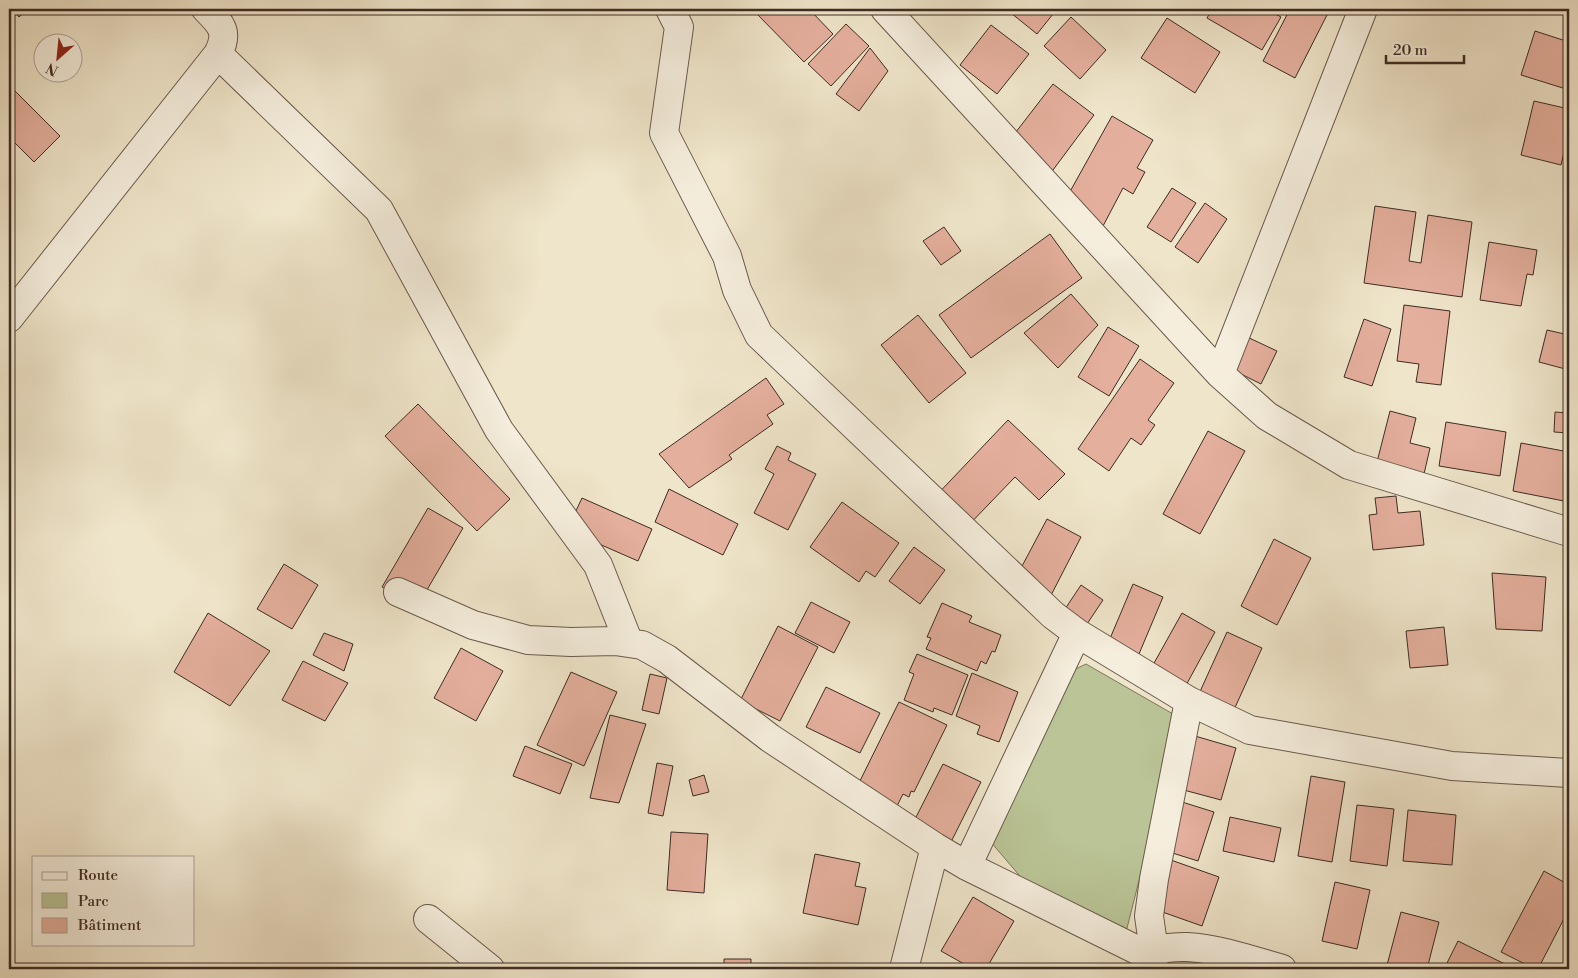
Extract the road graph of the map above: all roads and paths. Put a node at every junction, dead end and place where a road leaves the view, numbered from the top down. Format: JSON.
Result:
{"nodes":[{"id":1,"x":206,"y":9,"type":"edge"},
{"id":2,"x":670,"y":9,"type":"edge"},
{"id":3,"x":885,"y":9,"type":"edge"},
{"id":4,"x":1364,"y":9,"type":"edge"},
{"id":5,"x":218,"y":54,"type":"junction"},
{"id":6,"x":9,"y":318,"type":"edge"},
{"id":7,"x":1220,"y":374,"type":"junction"},
{"id":8,"x":1569,"y":532,"type":"edge"},
{"id":9,"x":398,"y":592,"type":"dead end"},
{"id":10,"x":1076,"y":633,"type":"junction"},
{"id":11,"x":629,"y":643,"type":"junction"},
{"id":12,"x":1189,"y":701,"type":"junction"},
{"id":13,"x":1569,"y":772,"type":"edge"},
{"id":14,"x":935,"y":847,"type":"junction"},
{"id":15,"x":967,"y":866,"type":"junction"},
{"id":16,"x":428,"y":920,"type":"dead end"},
{"id":17,"x":1154,"y":960,"type":"edge"},
{"id":18,"x":490,"y":969,"type":"edge"},
{"id":19,"x":904,"y":969,"type":"edge"},
{"id":20,"x":1282,"y":969,"type":"edge"}],
"edges":[{"from":1,"to":5,"type":"street"},
{"from":2,"to":10,"type":"street"},
{"from":3,"to":7,"type":"street"},
{"from":4,"to":7,"type":"street"},
{"from":5,"to":6,"type":"street"},
{"from":5,"to":11,"type":"street"},
{"from":7,"to":8,"type":"street"},
{"from":9,"to":11,"type":"street"},
{"from":10,"to":12,"type":"street"},
{"from":10,"to":15,"type":"street"},
{"from":11,"to":14,"type":"street"},
{"from":12,"to":13,"type":"street"},
{"from":12,"to":17,"type":"street"},
{"from":14,"to":15,"type":"street"},
{"from":14,"to":19,"type":"street"},
{"from":15,"to":17,"type":"street"},
{"from":16,"to":18,"type":"street"},
{"from":17,"to":20,"type":"street"}]}
